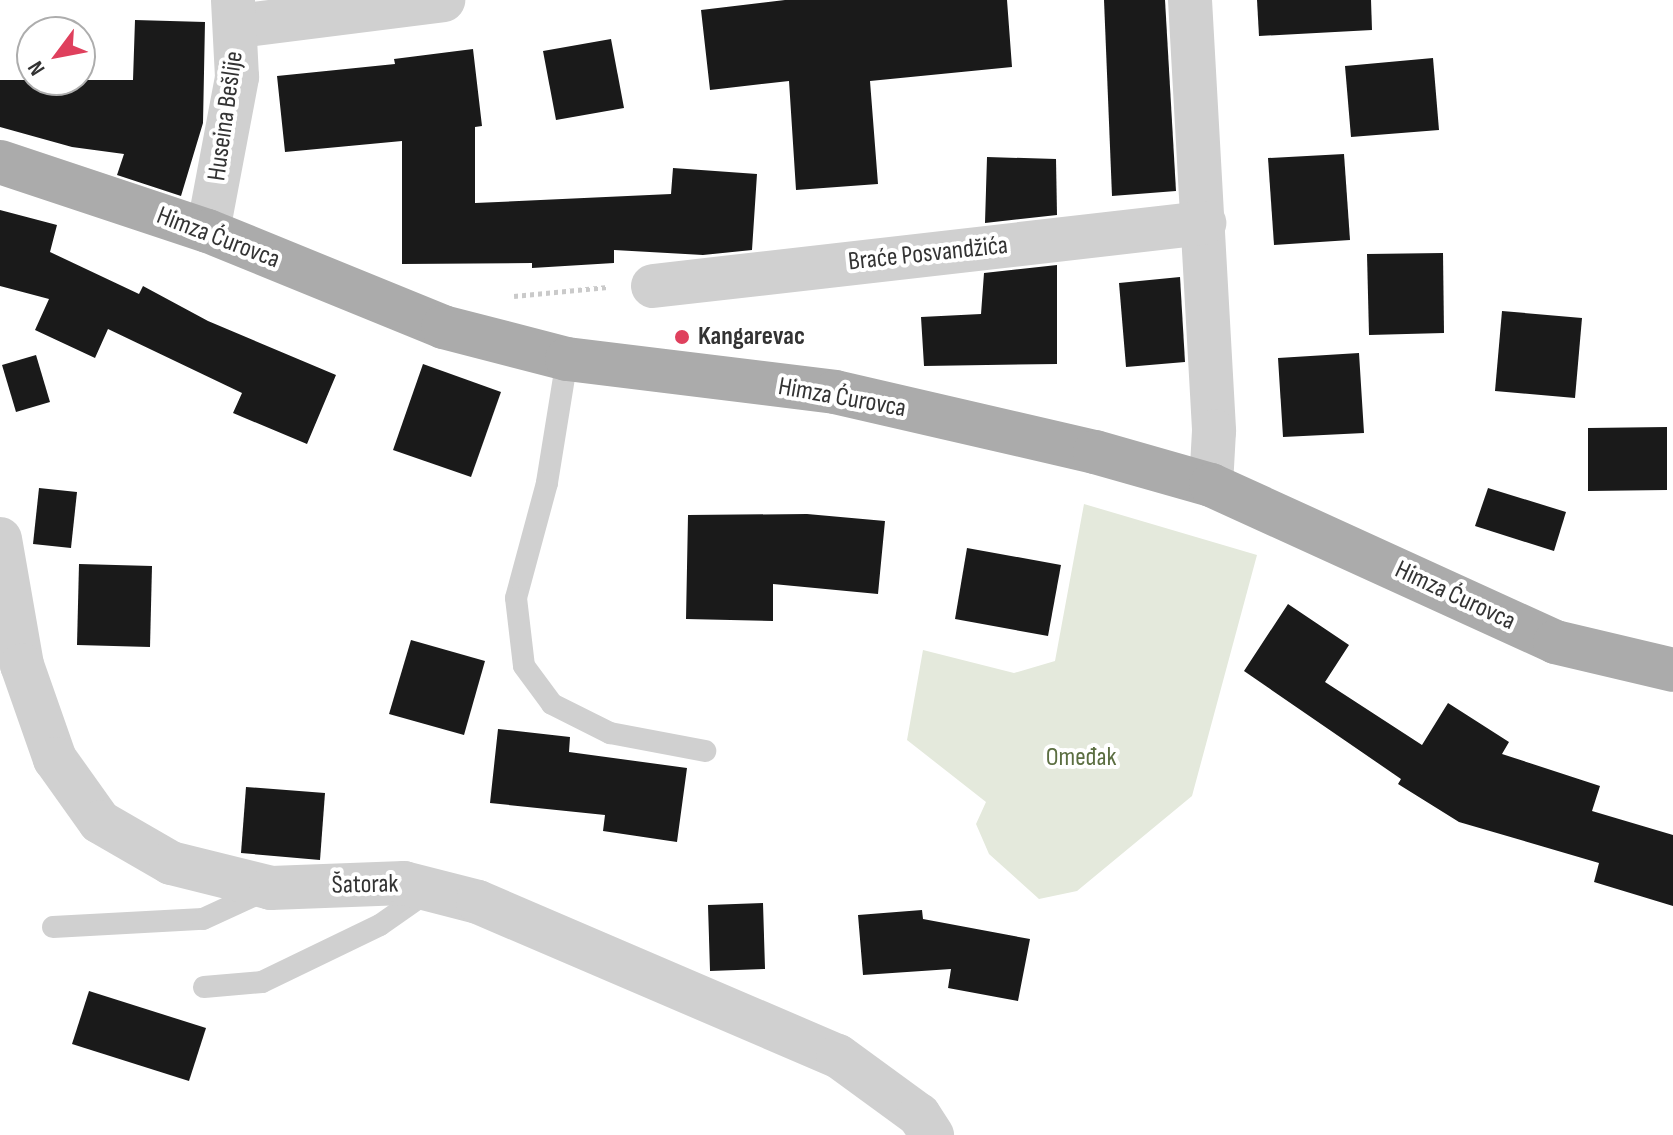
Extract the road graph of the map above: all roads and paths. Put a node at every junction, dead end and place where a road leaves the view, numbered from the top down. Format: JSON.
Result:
{"nodes":[{"id":1,"x":443,"y":0,"type":"edge"},
{"id":2,"x":1190,"y":0,"type":"edge"},
{"id":3,"x":235,"y":13,"type":"edge"},
{"id":4,"x":0,"y":162,"type":"edge"},
{"id":5,"x":1204,"y":223,"type":"junction"},
{"id":6,"x":208,"y":231,"type":"junction"},
{"id":7,"x":653,"y":286,"type":"joint"},
{"id":8,"x":497,"y":297,"type":"dead end"},
{"id":9,"x":567,"y":359,"type":"junction"},
{"id":10,"x":1211,"y":485,"type":"junction"},
{"id":11,"x":0,"y":539,"type":"edge"},
{"id":12,"x":1673,"y":670,"type":"edge"},
{"id":13,"x":705,"y":751,"type":"dead end"},
{"id":14,"x":271,"y":888,"type":"junction"},
{"id":15,"x":431,"y":890,"type":"junction"},
{"id":16,"x":53,"y":927,"type":"dead end"},
{"id":17,"x":204,"y":987,"type":"dead end"},
{"id":18,"x":932,"y":1135,"type":"edge"}],
"edges":[{"from":1,"to":3,"type":"street"},
{"from":2,"to":5,"type":"street"},
{"from":3,"to":6,"type":"street","name":"Huseina Bešlije"},
{"from":4,"to":6,"type":"main road","name":"Himza Ćurovca"},
{"from":5,"to":7,"type":"street","name":"Braće Posvandžića"},
{"from":5,"to":10,"type":"street"},
{"from":6,"to":9,"type":"main road","name":"Himza Ćurovca"},
{"from":7,"to":8,"type":"path"},
{"from":9,"to":10,"type":"main road","name":"Himza Ćurovca"},
{"from":9,"to":13,"type":"lane"},
{"from":10,"to":12,"type":"main road","name":"Himza Ćurovca"},
{"from":11,"to":14,"type":"street","name":"Šatorak"},
{"from":14,"to":15,"type":"street","name":"Šatorak"},
{"from":14,"to":16,"type":"lane"},
{"from":15,"to":17,"type":"lane"},
{"from":15,"to":18,"type":"street","name":"Šatorak"}]}
